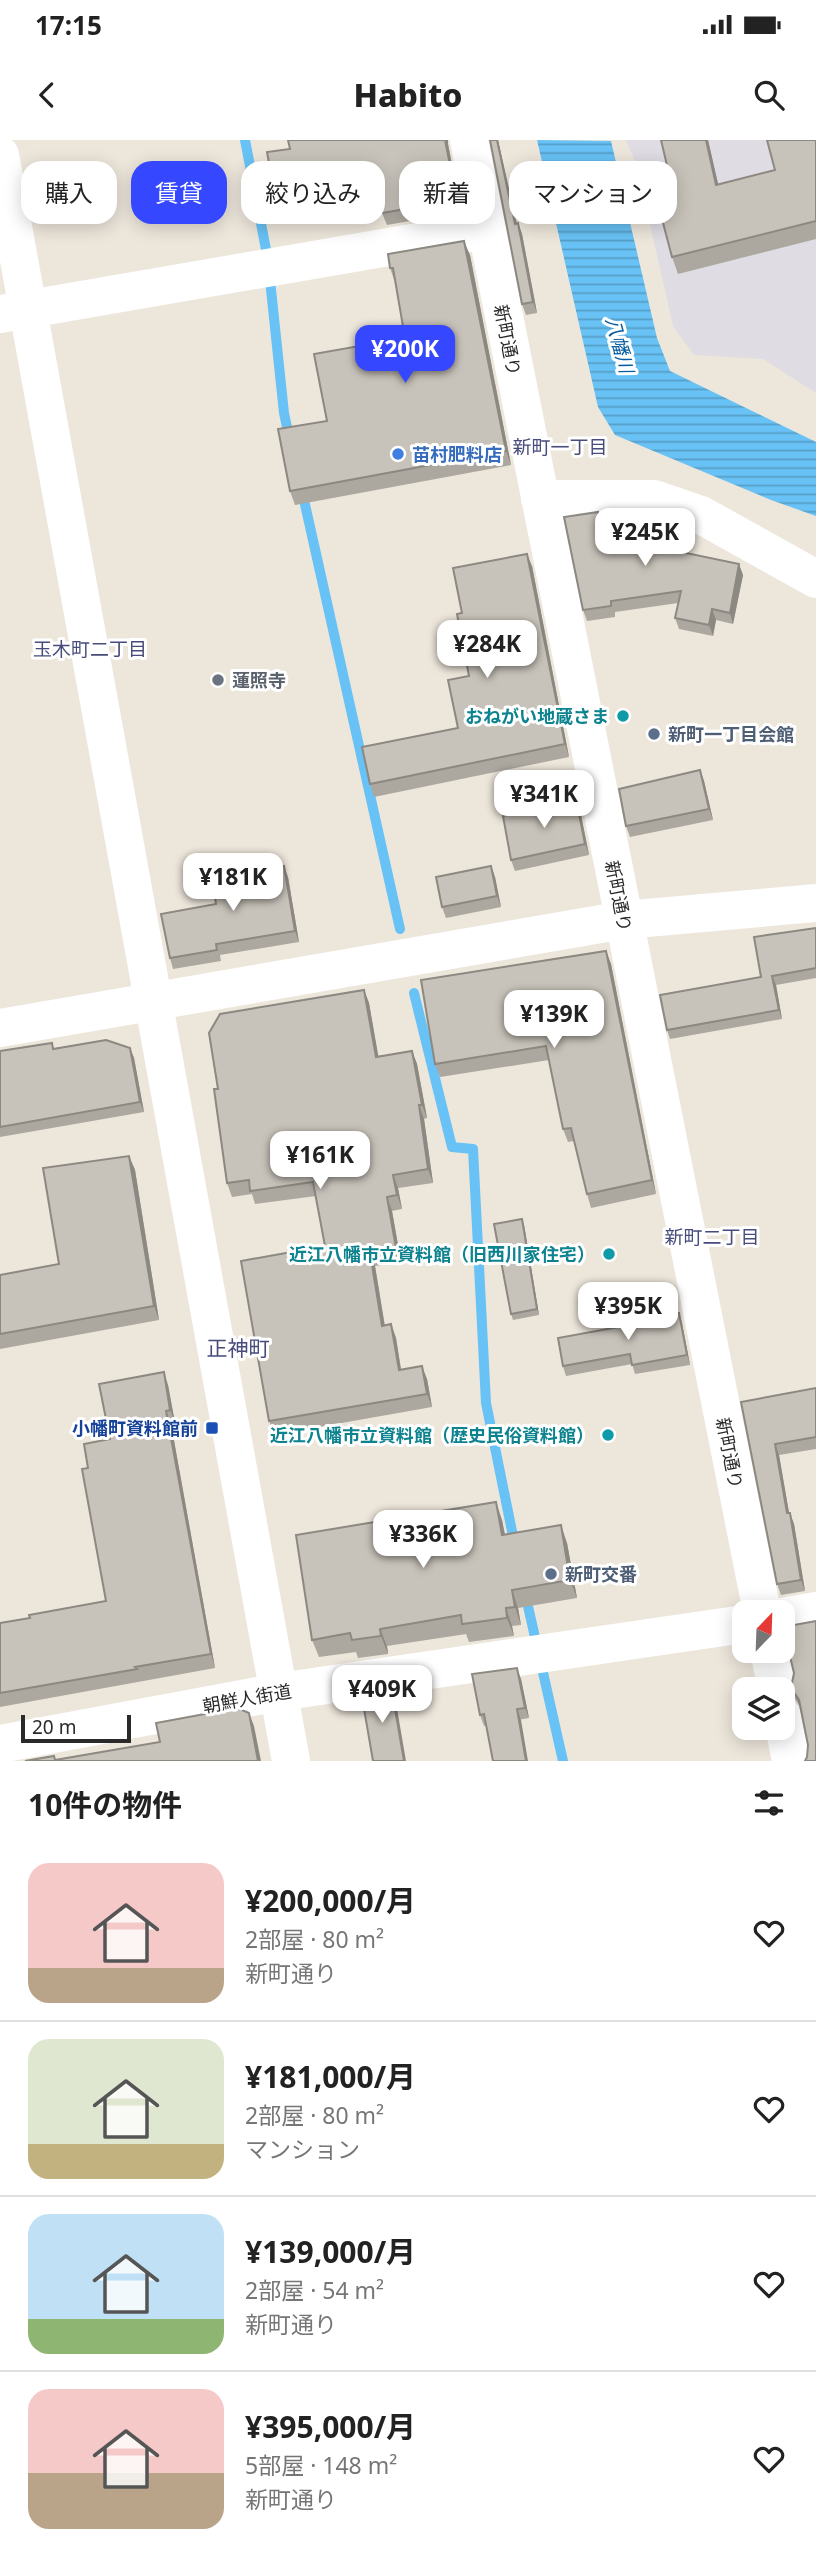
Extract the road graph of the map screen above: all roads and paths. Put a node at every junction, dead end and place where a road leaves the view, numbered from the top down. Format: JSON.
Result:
{"nodes":[{"id":1,"x":469,"y":140,"type":"edge"},
{"id":2,"x":0,"y":155,"type":"edge"},
{"id":3,"x":487,"y":230,"type":"junction"},
{"id":4,"x":14,"y":312,"type":"edge"},
{"id":5,"x":540,"y":499,"type":"junction"},
{"id":6,"x":816,"y":579,"type":"edge"},
{"id":7,"x":816,"y":903,"type":"edge"},
{"id":8,"x":624,"y":920,"type":"junction"},
{"id":9,"x":152,"y":1002,"type":"junction"},
{"id":10,"x":0,"y":1028,"type":"edge"},
{"id":11,"x":760,"y":1600,"type":"edge"},
{"id":12,"x":816,"y":1611,"type":"edge"},
{"id":13,"x":795,"y":1615,"type":"edge"},
{"id":14,"x":732,"y":1626,"type":"edge"},
{"id":15,"x":279,"y":1692,"type":"junction"},
{"id":16,"x":787,"y":1740,"type":"edge"},
{"id":17,"x":0,"y":1744,"type":"edge"},
{"id":18,"x":291,"y":1761,"type":"edge"},
{"id":19,"x":791,"y":1761,"type":"edge"}],
"edges":[{"from":1,"to":3,"type":"street","name":"新町通り"},
{"from":2,"to":4,"type":"street"},
{"from":3,"to":4,"type":"street"},
{"from":3,"to":5,"type":"street","name":"新町通り"},
{"from":4,"to":9,"type":"street"},
{"from":5,"to":6,"type":"street"},
{"from":5,"to":8,"type":"street","name":"新町通り"},
{"from":7,"to":8,"type":"street"},
{"from":8,"to":9,"type":"street"},
{"from":8,"to":11,"type":"street","name":"新町通り"},
{"from":9,"to":10,"type":"street"},
{"from":9,"to":15,"type":"street"},
{"from":12,"to":13,"type":"street"},
{"from":14,"to":15,"type":"street","name":"朝鮮人街道"},
{"from":15,"to":17,"type":"street","name":"朝鮮人街道"},
{"from":15,"to":18,"type":"street"},
{"from":16,"to":19,"type":"street"}]}
